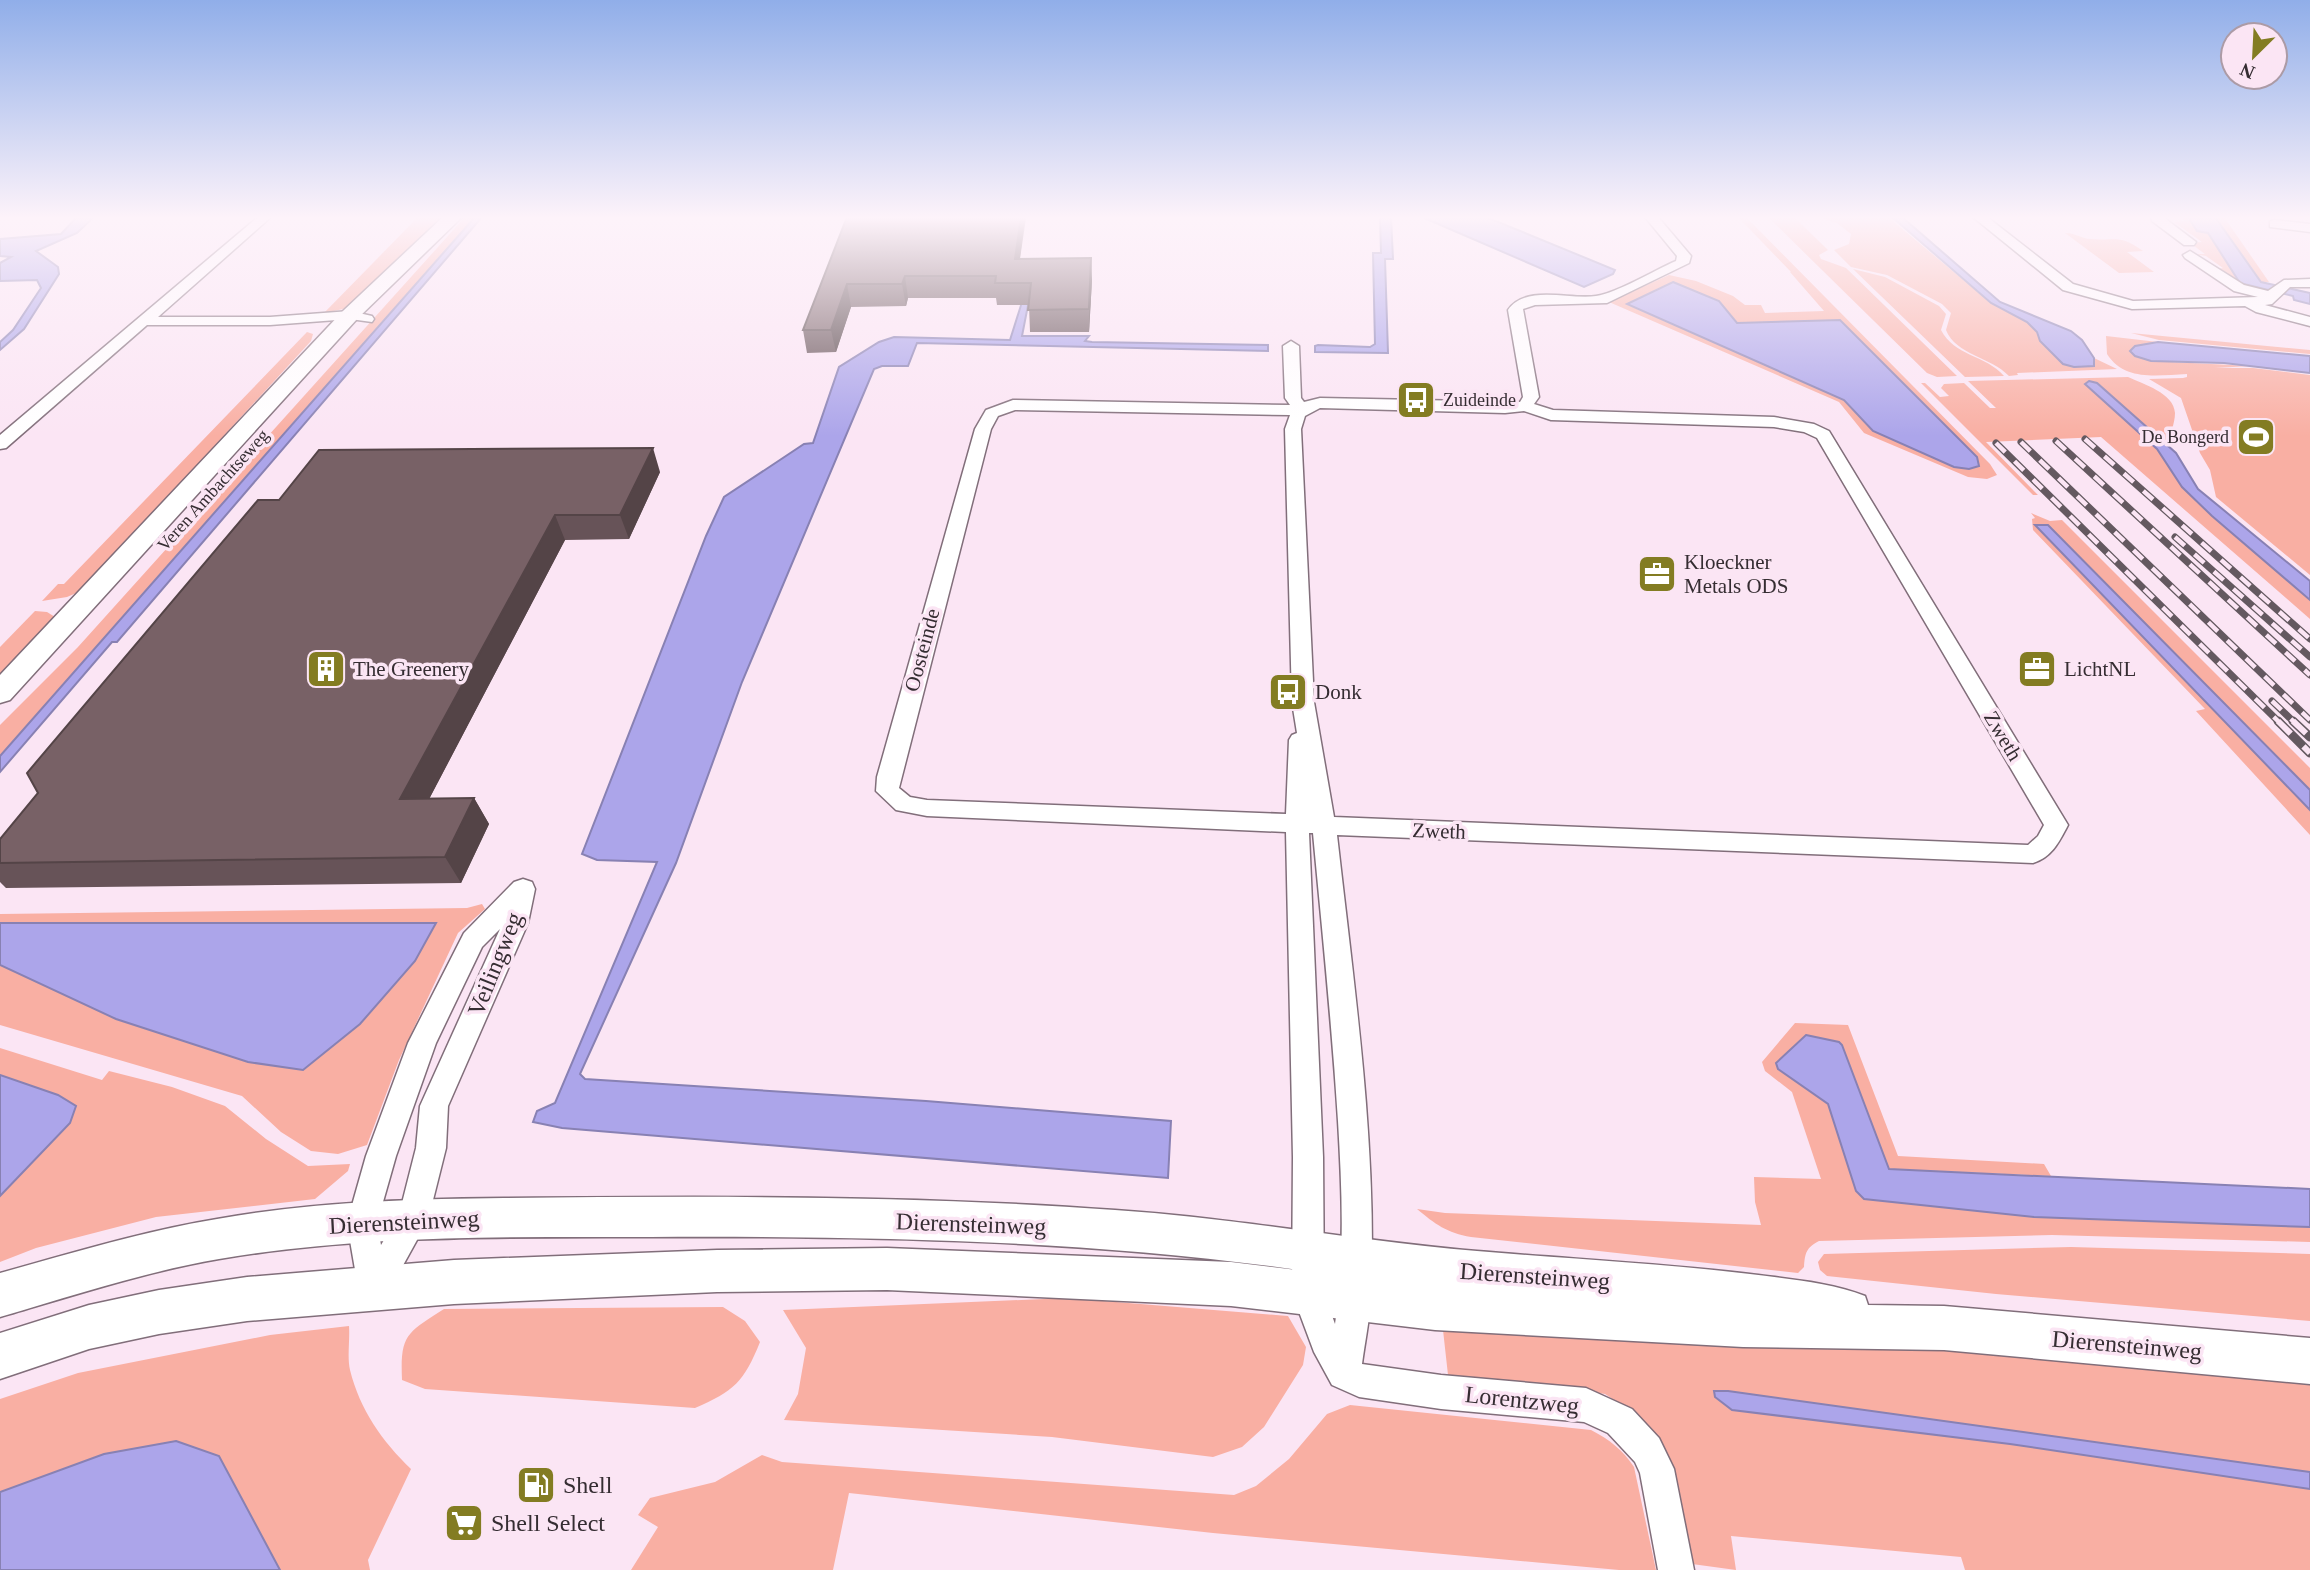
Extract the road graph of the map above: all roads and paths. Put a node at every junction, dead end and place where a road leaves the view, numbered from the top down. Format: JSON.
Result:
{"nodes":[{"id":1,"x":179,"y":290,"type":"edge"},
{"id":2,"x":390,"y":290,"type":"edge"},
{"id":3,"x":1623,"y":290,"type":"edge"},
{"id":4,"x":2083,"y":290,"type":"edge"},
{"id":5,"x":2267,"y":290,"type":"edge"},
{"id":6,"x":2276,"y":291,"type":"joint"},
{"id":7,"x":2249,"y":302,"type":"junction"},
{"id":8,"x":353,"y":320,"type":"junction"},
{"id":9,"x":143,"y":321,"type":"junction"},
{"id":10,"x":2310,"y":322,"type":"edge"},
{"id":11,"x":1291,"y":346,"type":"dead end"},
{"id":12,"x":1525,"y":406,"type":"junction"},
{"id":13,"x":1302,"y":410,"type":"junction"},
{"id":14,"x":0,"y":444,"type":"edge"},
{"id":15,"x":0,"y":693,"type":"edge"},
{"id":16,"x":0,"y":719,"type":"edge"},
{"id":17,"x":1310,"y":824,"type":"junction"},
{"id":18,"x":413,"y":1220,"type":"junction"},
{"id":19,"x":362,"y":1223,"type":"junction"},
{"id":20,"x":1309,"y":1250,"type":"junction"},
{"id":21,"x":1356,"y":1277,"type":"junction"},
{"id":22,"x":374,"y":1287,"type":"junction"},
{"id":23,"x":1308,"y":1293,"type":"junction"},
{"id":24,"x":0,"y":1295,"type":"edge"},
{"id":25,"x":0,"y":1356,"type":"edge"},
{"id":26,"x":2310,"y":1361,"type":"edge"},
{"id":27,"x":1344,"y":1373,"type":"junction"},
{"id":28,"x":1676,"y":1570,"type":"edge"}],
"edges":[{"from":1,"to":9,"type":"street"},
{"from":2,"to":8,"type":"main road","name":"Veren Ambachtseweg"},
{"from":3,"to":12,"type":"street"},
{"from":4,"to":7,"type":"street"},
{"from":5,"to":6,"type":"street"},
{"from":6,"to":7,"type":"street"},
{"from":7,"to":10,"type":"street"},
{"from":8,"to":9,"type":"street"},
{"from":8,"to":15,"type":"main road","name":"Veren Ambachtseweg"},
{"from":8,"to":16,"type":"main road","name":"Veren Ambachtseweg"},
{"from":9,"to":14,"type":"street"},
{"from":11,"to":13,"type":"street"},
{"from":12,"to":13,"type":"street","name":"Zweth"},
{"from":12,"to":17,"type":"street","name":"Zweth"},
{"from":13,"to":17,"type":"street"},
{"from":13,"to":17,"type":"street","name":"Oosteinde"},
{"from":17,"to":20,"type":"street"},
{"from":17,"to":21,"type":"street"},
{"from":18,"to":19,"type":"main road","name":"Dierensteinweg"},
{"from":18,"to":19,"type":"street","name":"Veilingweg"},
{"from":18,"to":20,"type":"main road","name":"Dierensteinweg"},
{"from":18,"to":22,"type":"street","name":"Veilingweg"},
{"from":19,"to":22,"type":"street","name":"Veilingweg"},
{"from":19,"to":24,"type":"main road","name":"Dierensteinweg"},
{"from":20,"to":21,"type":"main road","name":"Dierensteinweg"},
{"from":20,"to":23,"type":"street"},
{"from":21,"to":23,"type":"main road","name":"Dierensteinweg"},
{"from":21,"to":26,"type":"main road","name":"Dierensteinweg"},
{"from":21,"to":27,"type":"street"},
{"from":22,"to":23,"type":"main road","name":"Dierensteinweg"},
{"from":22,"to":25,"type":"main road","name":"Dierensteinweg"},
{"from":23,"to":27,"type":"street"},
{"from":27,"to":28,"type":"street","name":"Lorentzweg"}]}
